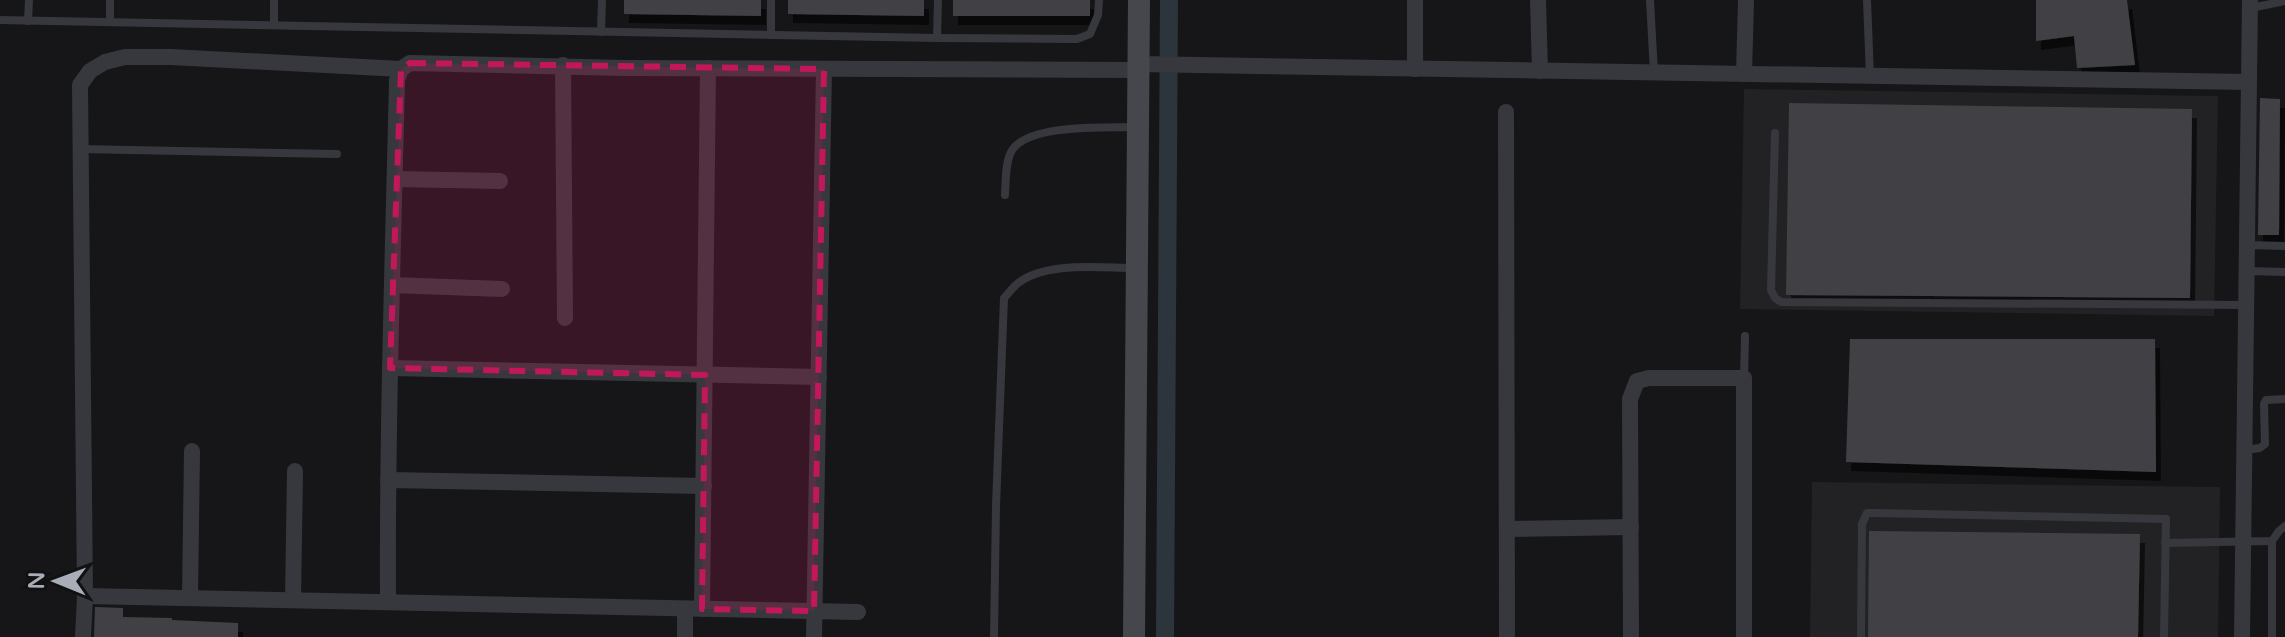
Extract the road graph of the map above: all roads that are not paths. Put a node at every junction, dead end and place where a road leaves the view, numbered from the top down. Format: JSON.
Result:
{"nodes":[{"id":1,"x":29,"y":0,"type":"edge"},
{"id":2,"x":110,"y":0,"type":"edge"},
{"id":3,"x":274,"y":0,"type":"edge"},
{"id":4,"x":602,"y":0,"type":"edge"},
{"id":5,"x":771,"y":0,"type":"edge"},
{"id":6,"x":938,"y":0,"type":"edge"},
{"id":7,"x":1099,"y":0,"type":"edge"},
{"id":8,"x":1139,"y":0,"type":"edge"},
{"id":9,"x":1415,"y":0,"type":"edge"},
{"id":10,"x":1538,"y":0,"type":"edge"},
{"id":11,"x":1650,"y":0,"type":"edge"},
{"id":12,"x":1746,"y":0,"type":"edge"},
{"id":13,"x":1867,"y":0,"type":"edge"},
{"id":14,"x":2285,"y":1,"type":"edge"},
{"id":15,"x":2250,"y":4,"type":"edge"},
{"id":16,"x":0,"y":20,"type":"edge"},
{"id":17,"x":28,"y":21,"type":"junction"},
{"id":18,"x":110,"y":22,"type":"junction"},
{"id":19,"x":274,"y":25,"type":"junction"},
{"id":20,"x":601,"y":32,"type":"junction"},
{"id":21,"x":771,"y":35,"type":"junction"},
{"id":22,"x":937,"y":38,"type":"junction"},
{"id":23,"x":563,"y":65,"type":"junction"},
{"id":24,"x":1150,"y":66,"type":"junction"},
{"id":25,"x":708,"y":68,"type":"junction"},
{"id":26,"x":401,"y":69,"type":"junction"},
{"id":27,"x":824,"y":69,"type":"junction"},
{"id":28,"x":1415,"y":69,"type":"junction"},
{"id":29,"x":1540,"y":71,"type":"junction"},
{"id":30,"x":1654,"y":73,"type":"junction"},
{"id":31,"x":1744,"y":74,"type":"junction"},
{"id":32,"x":1870,"y":76,"type":"junction"},
{"id":33,"x":2249,"y":82,"type":"junction"},
{"id":34,"x":1506,"y":112,"type":"dead end"},
{"id":35,"x":1137,"y":127,"type":"junction"},
{"id":36,"x":1775,"y":133,"type":"dead end"},
{"id":37,"x":79,"y":149,"type":"junction"},
{"id":38,"x":337,"y":154,"type":"dead end"},
{"id":39,"x":395,"y":179,"type":"junction"},
{"id":40,"x":500,"y":181,"type":"dead end"},
{"id":41,"x":1005,"y":195,"type":"dead end"},
{"id":42,"x":2247,"y":245,"type":"junction"},
{"id":43,"x":2285,"y":246,"type":"edge"},
{"id":44,"x":1136,"y":268,"type":"junction"},
{"id":45,"x":2247,"y":271,"type":"junction"},
{"id":46,"x":2285,"y":272,"type":"edge"},
{"id":47,"x":392,"y":285,"type":"junction"},
{"id":48,"x":502,"y":289,"type":"dead end"},
{"id":49,"x":2246,"y":305,"type":"junction"},
{"id":50,"x":565,"y":318,"type":"dead end"},
{"id":51,"x":1745,"y":336,"type":"dead end"},
{"id":52,"x":390,"y":368,"type":"junction"},
{"id":53,"x":705,"y":375,"type":"junction"},
{"id":54,"x":819,"y":377,"type":"junction"},
{"id":55,"x":1744,"y":378,"type":"junction"},
{"id":56,"x":2285,"y":399,"type":"edge"},
{"id":57,"x":2245,"y":450,"type":"junction"},
{"id":58,"x":192,"y":451,"type":"dead end"},
{"id":59,"x":295,"y":471,"type":"dead end"},
{"id":60,"x":388,"y":480,"type":"junction"},
{"id":61,"x":704,"y":486,"type":"junction"},
{"id":62,"x":2285,"y":526,"type":"edge"},
{"id":63,"x":1631,"y":527,"type":"junction"},
{"id":64,"x":1508,"y":529,"type":"junction"},
{"id":65,"x":2243,"y":541,"type":"junction"},
{"id":66,"x":2272,"y":541,"type":"junction"},
{"id":67,"x":2165,"y":543,"type":"junction"},
{"id":68,"x":85,"y":596,"type":"junction"},
{"id":69,"x":190,"y":598,"type":"junction"},
{"id":70,"x":293,"y":600,"type":"junction"},
{"id":71,"x":388,"y":602,"type":"junction"},
{"id":72,"x":693,"y":609,"type":"junction"},
{"id":73,"x":814,"y":611,"type":"junction"},
{"id":74,"x":858,"y":612,"type":"dead end"},
{"id":75,"x":83,"y":637,"type":"edge"},
{"id":76,"x":685,"y":637,"type":"edge"},
{"id":77,"x":814,"y":637,"type":"edge"},
{"id":78,"x":994,"y":637,"type":"edge"},
{"id":79,"x":1134,"y":637,"type":"edge"},
{"id":80,"x":1507,"y":637,"type":"edge"},
{"id":81,"x":1631,"y":637,"type":"edge"},
{"id":82,"x":1744,"y":637,"type":"edge"},
{"id":83,"x":1861,"y":637,"type":"edge"},
{"id":84,"x":2164,"y":637,"type":"edge"},
{"id":85,"x":2242,"y":637,"type":"edge"},
{"id":86,"x":2272,"y":637,"type":"edge"}],
"edges":[{"from":1,"to":17,"type":"lane"},
{"from":2,"to":18,"type":"lane"},
{"from":3,"to":19,"type":"lane"},
{"from":4,"to":20,"type":"lane"},
{"from":5,"to":21,"type":"lane"},
{"from":6,"to":22,"type":"lane"},
{"from":7,"to":22,"type":"lane"},
{"from":8,"to":24,"type":"street"},
{"from":9,"to":28,"type":"street"},
{"from":10,"to":29,"type":"street"},
{"from":11,"to":30,"type":"lane"},
{"from":12,"to":31,"type":"street"},
{"from":13,"to":32,"type":"lane"},
{"from":14,"to":15,"type":"lane"},
{"from":15,"to":33,"type":"street"},
{"from":16,"to":17,"type":"lane"},
{"from":17,"to":18,"type":"lane"},
{"from":18,"to":19,"type":"lane"},
{"from":19,"to":20,"type":"lane"},
{"from":20,"to":21,"type":"lane"},
{"from":21,"to":22,"type":"lane"},
{"from":23,"to":25,"type":"street"},
{"from":23,"to":26,"type":"street"},
{"from":23,"to":50,"type":"street"},
{"from":24,"to":27,"type":"street"},
{"from":24,"to":28,"type":"street"},
{"from":24,"to":35,"type":"street"},
{"from":25,"to":27,"type":"street"},
{"from":25,"to":53,"type":"street"},
{"from":26,"to":37,"type":"street"},
{"from":26,"to":39,"type":"street"},
{"from":27,"to":54,"type":"street"},
{"from":28,"to":29,"type":"street"},
{"from":29,"to":30,"type":"street"},
{"from":30,"to":31,"type":"street"},
{"from":31,"to":32,"type":"street"},
{"from":32,"to":33,"type":"street"},
{"from":33,"to":42,"type":"street"},
{"from":34,"to":64,"type":"street"},
{"from":35,"to":41,"type":"lane"},
{"from":35,"to":44,"type":"street"},
{"from":36,"to":49,"type":"lane"},
{"from":37,"to":38,"type":"lane"},
{"from":37,"to":68,"type":"street"},
{"from":39,"to":40,"type":"street"},
{"from":39,"to":47,"type":"street"},
{"from":42,"to":43,"type":"lane"},
{"from":42,"to":45,"type":"street"},
{"from":44,"to":78,"type":"lane"},
{"from":44,"to":79,"type":"street"},
{"from":45,"to":46,"type":"lane"},
{"from":45,"to":49,"type":"street"},
{"from":47,"to":48,"type":"street"},
{"from":47,"to":52,"type":"street"},
{"from":49,"to":57,"type":"street"},
{"from":51,"to":55,"type":"lane"},
{"from":52,"to":53,"type":"street"},
{"from":52,"to":60,"type":"street"},
{"from":53,"to":54,"type":"street"},
{"from":53,"to":61,"type":"street"},
{"from":54,"to":73,"type":"street"},
{"from":55,"to":63,"type":"street"},
{"from":55,"to":82,"type":"street"},
{"from":56,"to":57,"type":"lane"},
{"from":57,"to":65,"type":"street"},
{"from":58,"to":69,"type":"street"},
{"from":59,"to":70,"type":"street"},
{"from":60,"to":61,"type":"street"},
{"from":60,"to":71,"type":"street"},
{"from":61,"to":72,"type":"street"},
{"from":62,"to":66,"type":"lane"},
{"from":63,"to":64,"type":"street"},
{"from":63,"to":81,"type":"street"},
{"from":64,"to":80,"type":"street"},
{"from":65,"to":66,"type":"lane"},
{"from":65,"to":67,"type":"lane"},
{"from":65,"to":85,"type":"street"},
{"from":66,"to":86,"type":"lane"},
{"from":67,"to":83,"type":"lane"},
{"from":67,"to":84,"type":"lane"},
{"from":68,"to":69,"type":"street"},
{"from":68,"to":75,"type":"street"},
{"from":69,"to":70,"type":"street"},
{"from":70,"to":71,"type":"street"},
{"from":71,"to":72,"type":"street"},
{"from":72,"to":73,"type":"street"},
{"from":72,"to":76,"type":"street"},
{"from":73,"to":74,"type":"street"},
{"from":73,"to":77,"type":"street"}]}
